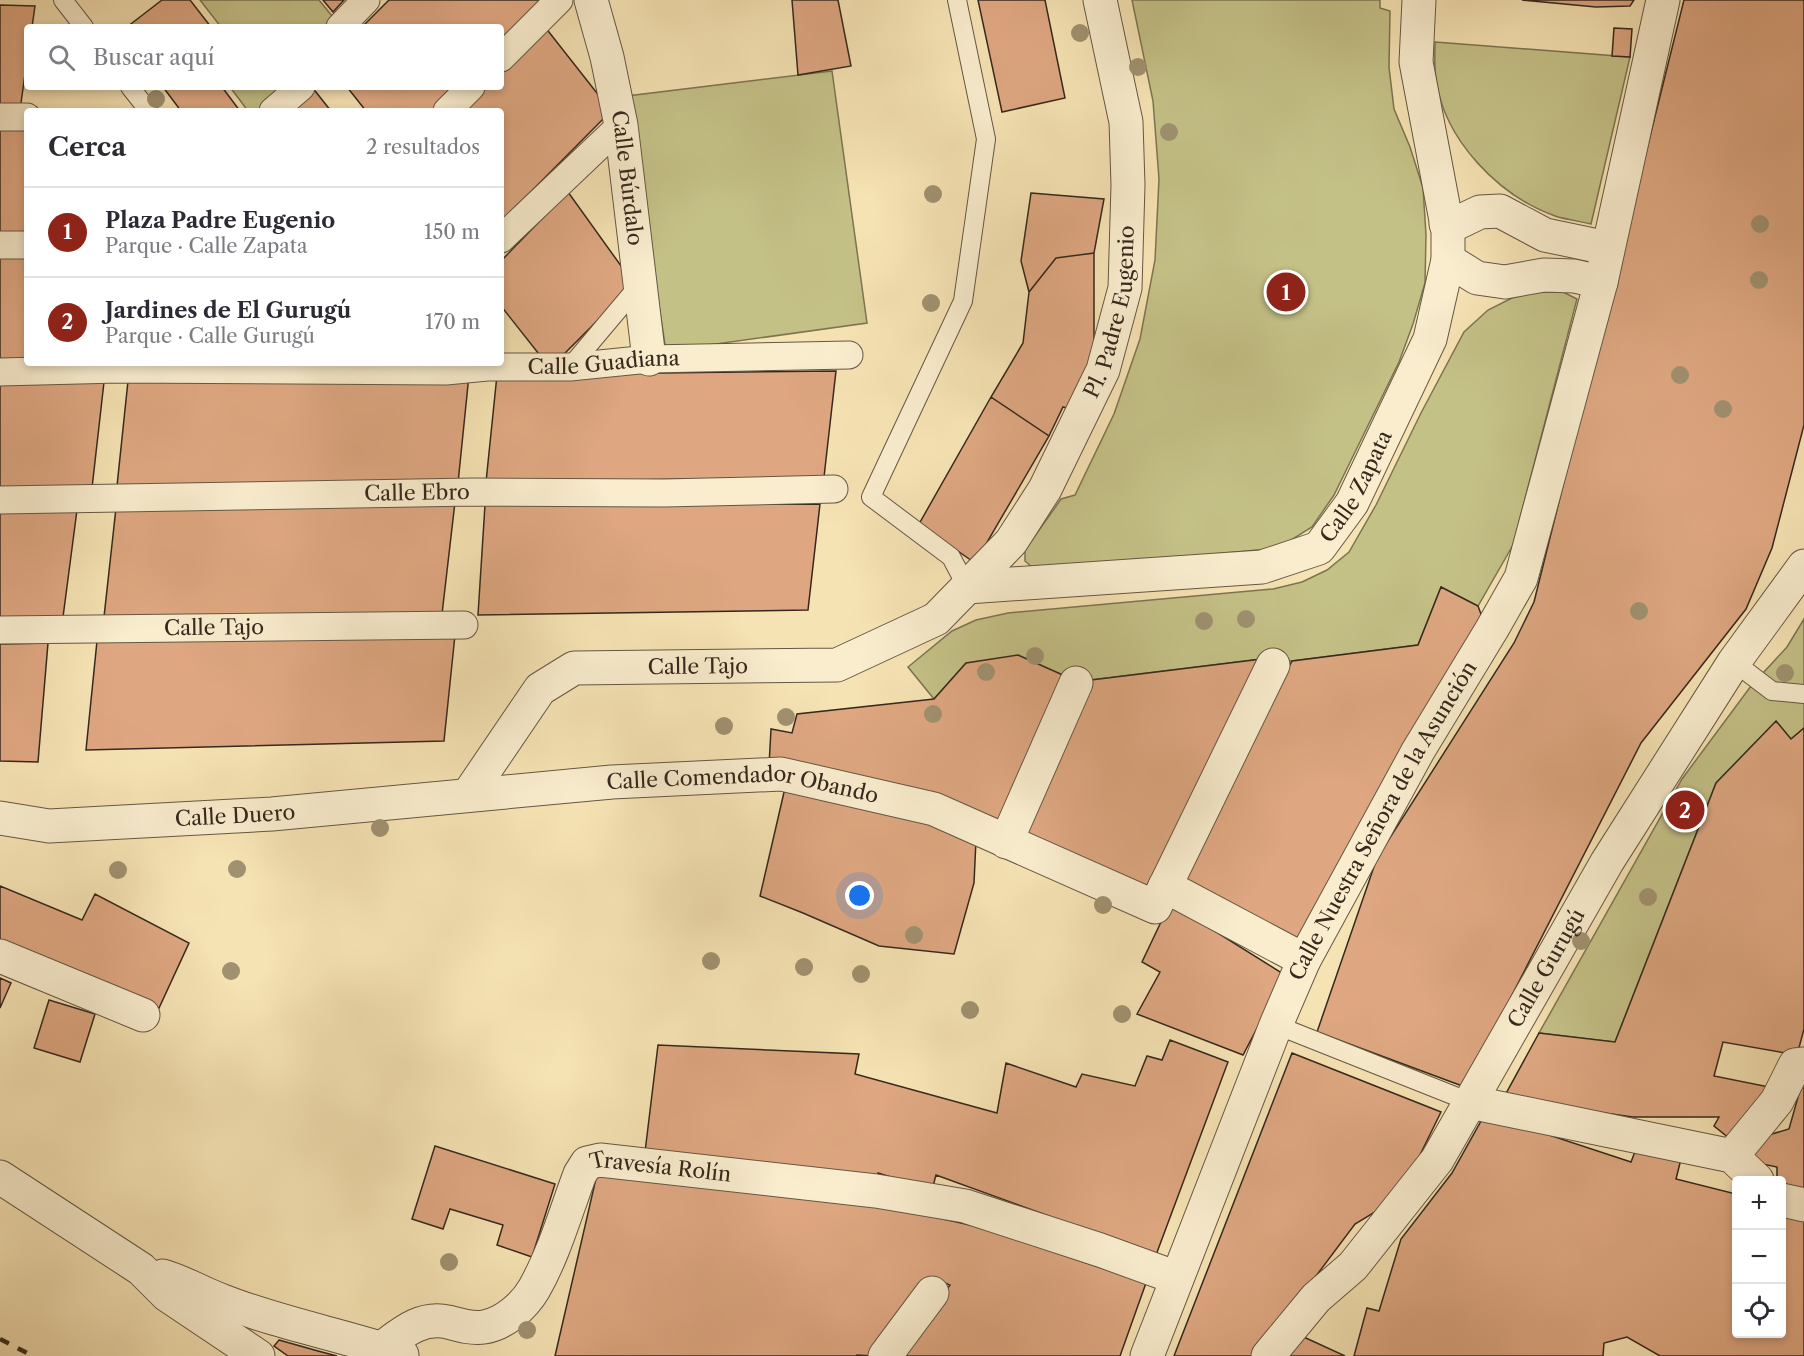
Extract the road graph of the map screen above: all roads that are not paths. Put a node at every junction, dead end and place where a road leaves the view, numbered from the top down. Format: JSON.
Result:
{"nodes":[{"id":1,"x":63,"y":0,"type":"edge"},
{"id":2,"x":366,"y":0,"type":"edge"},
{"id":3,"x":559,"y":0,"type":"edge"},
{"id":4,"x":591,"y":0,"type":"edge"},
{"id":5,"x":957,"y":0,"type":"edge"},
{"id":6,"x":1100,"y":0,"type":"edge"},
{"id":7,"x":1419,"y":0,"type":"edge"},
{"id":8,"x":1663,"y":0,"type":"edge"},
{"id":9,"x":82,"y":24,"type":"edge"},
{"id":10,"x":343,"y":24,"type":"edge"},
{"id":11,"x":504,"y":55,"type":"edge"},
{"id":12,"x":132,"y":90,"type":"edge"},
{"id":13,"x":298,"y":90,"type":"edge"},
{"id":14,"x":468,"y":90,"type":"edge"},
{"id":15,"x":147,"y":108,"type":"edge"},
{"id":16,"x":276,"y":108,"type":"edge"},
{"id":17,"x":450,"y":108,"type":"edge"},
{"id":18,"x":0,"y":117,"type":"edge"},
{"id":19,"x":24,"y":117,"type":"edge"},
{"id":20,"x":621,"y":125,"type":"junction"},
{"id":21,"x":1446,"y":224,"type":"junction"},
{"id":22,"x":504,"y":236,"type":"edge"},
{"id":23,"x":0,"y":245,"type":"edge"},
{"id":24,"x":24,"y":245,"type":"edge"},
{"id":25,"x":1607,"y":248,"type":"junction"},
{"id":26,"x":1448,"y":260,"type":"junction"},
{"id":27,"x":1600,"y":282,"type":"junction"},
{"id":28,"x":640,"y":284,"type":"junction"},
{"id":29,"x":849,"y":355,"type":"dead end"},
{"id":30,"x":649,"y":359,"type":"junction"},
{"id":31,"x":570,"y":367,"type":"junction"},
{"id":32,"x":0,"y":372,"type":"edge"},
{"id":33,"x":834,"y":489,"type":"dead end"},
{"id":34,"x":0,"y":500,"type":"edge"},
{"id":35,"x":1804,"y":566,"type":"edge"},
{"id":36,"x":967,"y":587,"type":"junction"},
{"id":37,"x":464,"y":625,"type":"dead end"},
{"id":38,"x":0,"y":630,"type":"edge"},
{"id":39,"x":1734,"y":662,"type":"junction"},
{"id":40,"x":1273,"y":665,"type":"dead end"},
{"id":41,"x":1076,"y":683,"type":"dead end"},
{"id":42,"x":1804,"y":694,"type":"edge"},
{"id":43,"x":468,"y":795,"type":"junction"},
{"id":44,"x":0,"y":818,"type":"edge"},
{"id":45,"x":1006,"y":842,"type":"junction"},
{"id":46,"x":1165,"y":886,"type":"junction"},
{"id":47,"x":0,"y":956,"type":"edge"},
{"id":48,"x":1304,"y":960,"type":"junction"},
{"id":49,"x":143,"y":1015,"type":"dead end"},
{"id":50,"x":1276,"y":1026,"type":"junction"},
{"id":51,"x":1804,"y":1064,"type":"edge"},
{"id":52,"x":1470,"y":1102,"type":"junction"},
{"id":53,"x":1732,"y":1156,"type":"junction"},
{"id":54,"x":1754,"y":1176,"type":"edge"},
{"id":55,"x":0,"y":1177,"type":"edge"},
{"id":56,"x":1786,"y":1201,"type":"edge"},
{"id":57,"x":1804,"y":1205,"type":"edge"},
{"id":58,"x":141,"y":1269,"type":"junction"},
{"id":59,"x":1177,"y":1278,"type":"junction"},
{"id":60,"x":932,"y":1293,"type":"dead end"},
{"id":61,"x":394,"y":1352,"type":"edge"},
{"id":62,"x":258,"y":1356,"type":"edge"},
{"id":63,"x":885,"y":1356,"type":"edge"},
{"id":64,"x":1147,"y":1356,"type":"edge"},
{"id":65,"x":1268,"y":1356,"type":"edge"}],
"edges":[{"from":1,"to":9,"type":"lane"},
{"from":2,"to":10,"type":"street"},
{"from":3,"to":11,"type":"street"},
{"from":4,"to":20,"type":"street","name":"Calle Búrdalo"},
{"from":5,"to":36,"type":"lane"},
{"from":6,"to":36,"type":"street","name":"Pl. Padre Eugenio"},
{"from":7,"to":21,"type":"street","name":"Calle Zapata"},
{"from":8,"to":25,"type":"street","name":"Calle Nuestra Señora de la Asunción"},
{"from":12,"to":15,"type":"lane"},
{"from":13,"to":16,"type":"street"},
{"from":14,"to":17,"type":"street"},
{"from":18,"to":19,"type":"street"},
{"from":20,"to":22,"type":"street"},
{"from":20,"to":28,"type":"street","name":"Calle Búrdalo"},
{"from":21,"to":25,"type":"street"},
{"from":21,"to":26,"type":"street","name":"Calle Zapata"},
{"from":23,"to":24,"type":"street"},
{"from":25,"to":27,"type":"street","name":"Calle Nuestra Señora de la Asunción"},
{"from":26,"to":27,"type":"street"},
{"from":26,"to":36,"type":"street","name":"Calle Zapata"},
{"from":27,"to":48,"type":"street","name":"Calle Nuestra Señora de la Asunción"},
{"from":28,"to":30,"type":"street","name":"Calle Búrdalo"},
{"from":28,"to":31,"type":"lane"},
{"from":29,"to":30,"type":"street","name":"Calle Guadiana"},
{"from":30,"to":31,"type":"street","name":"Calle Guadiana"},
{"from":31,"to":32,"type":"street","name":"Calle Guadiana"},
{"from":33,"to":34,"type":"street","name":"Calle Ebro"},
{"from":35,"to":39,"type":"street","name":"Calle Gurugú"},
{"from":36,"to":43,"type":"street","name":"Calle Tajo"},
{"from":37,"to":38,"type":"street","name":"Calle Tajo"},
{"from":39,"to":42,"type":"lane"},
{"from":39,"to":52,"type":"street","name":"Calle Gurugú"},
{"from":40,"to":46,"type":"street","name":"Calle Comendador Obando"},
{"from":41,"to":45,"type":"street"},
{"from":43,"to":44,"type":"street","name":"Calle Duero"},
{"from":43,"to":45,"type":"street","name":"Calle Comendador Obando"},
{"from":45,"to":46,"type":"street","name":"Calle Comendador Obando"},
{"from":46,"to":48,"type":"street"},
{"from":47,"to":49,"type":"street"},
{"from":48,"to":50,"type":"street","name":"Calle Nuestra Señora de la Asunción"},
{"from":50,"to":52,"type":"lane"},
{"from":50,"to":59,"type":"street","name":"Calle Nuestra Señora de la Asunción"},
{"from":51,"to":53,"type":"street"},
{"from":52,"to":53,"type":"street"},
{"from":52,"to":65,"type":"street","name":"Calle Gurugú"},
{"from":53,"to":54,"type":"street"},
{"from":55,"to":58,"type":"street"},
{"from":56,"to":57,"type":"street"},
{"from":58,"to":61,"type":"street","name":"Travesía Rolín"},
{"from":58,"to":62,"type":"street"},
{"from":59,"to":61,"type":"street","name":"Travesía Rolín"},
{"from":59,"to":64,"type":"street","name":"Calle Nuestra Señora de la Asunción"},
{"from":60,"to":63,"type":"street"}]}
